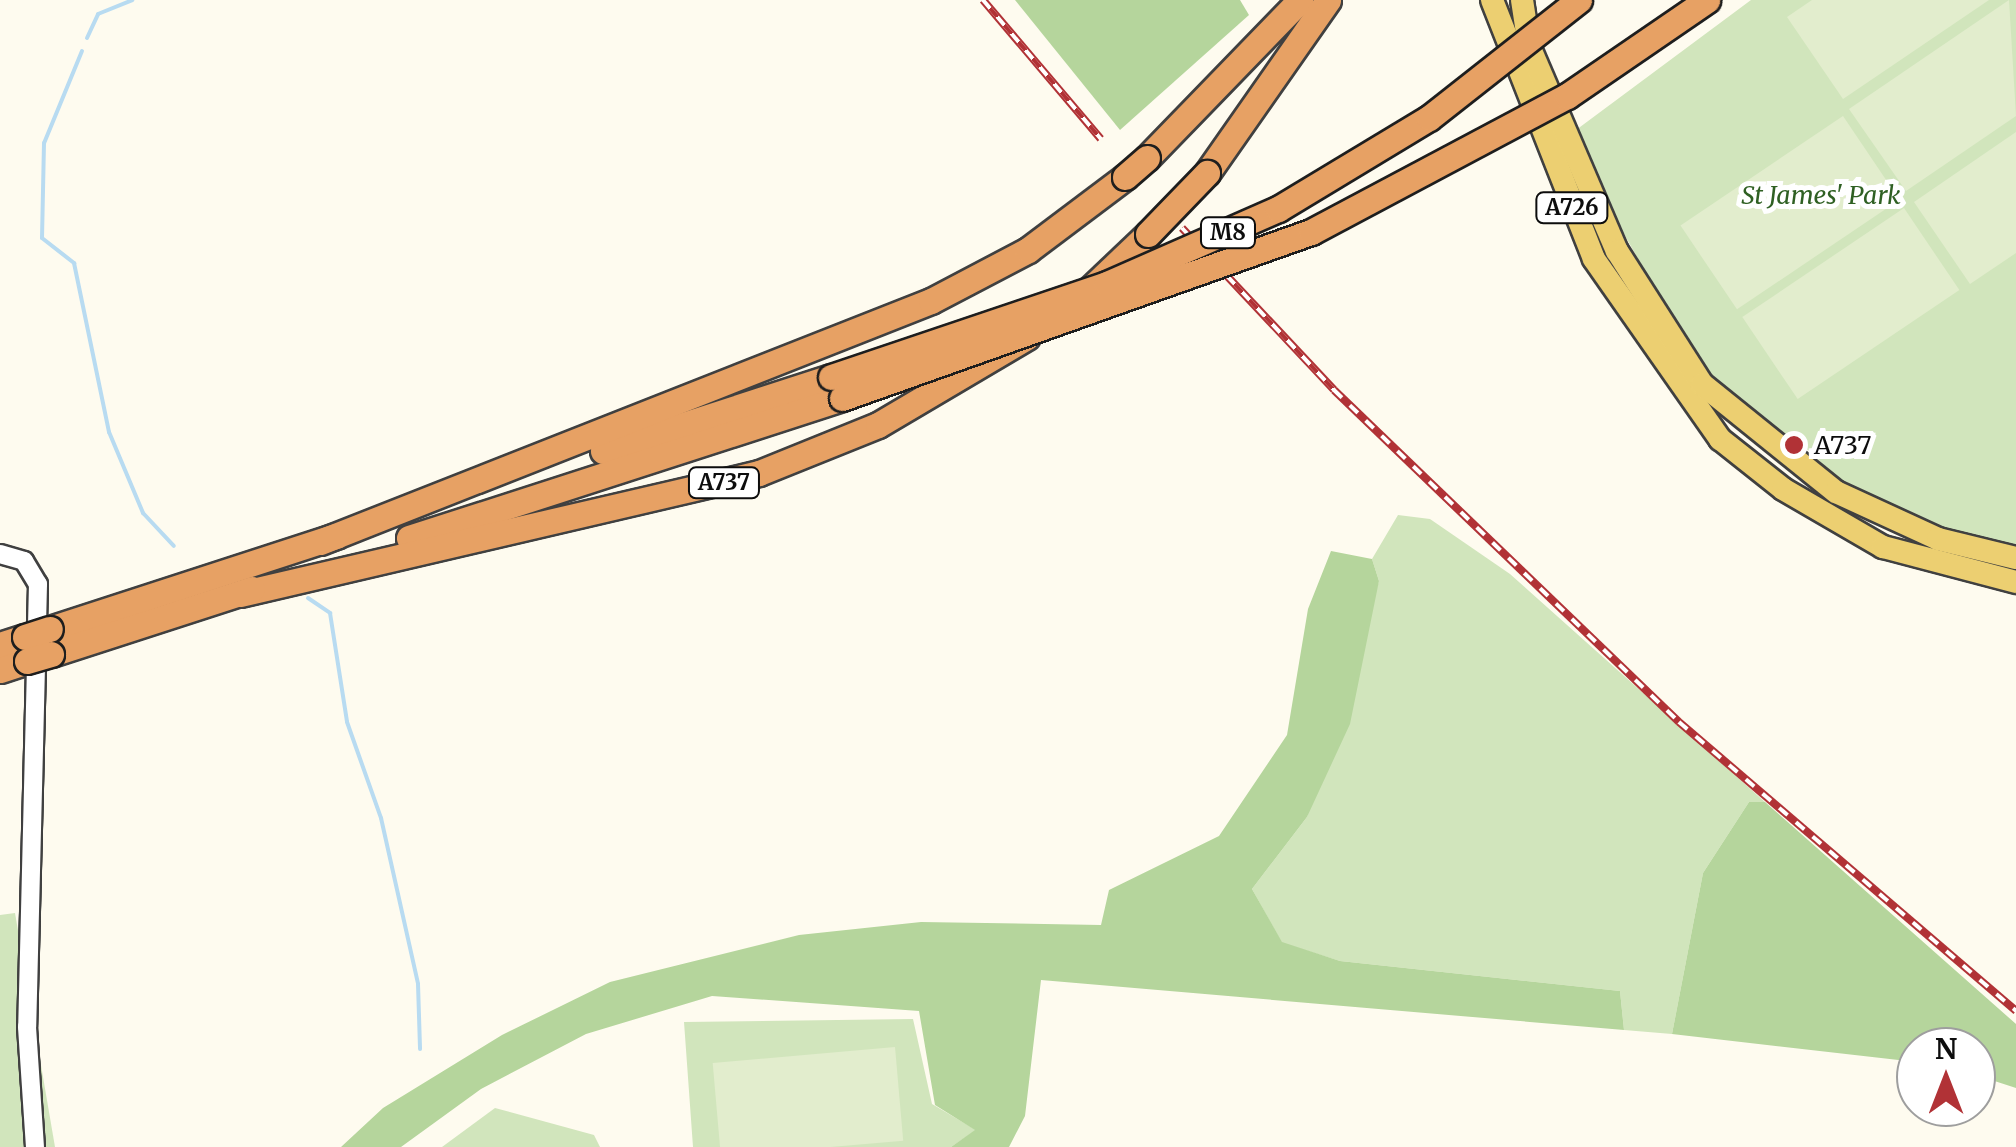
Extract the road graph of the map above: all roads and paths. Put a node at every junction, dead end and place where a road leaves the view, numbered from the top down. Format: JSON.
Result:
{"nodes":[{"id":1,"x":1300,"y":0,"type":"edge"},
{"id":2,"x":1328,"y":0,"type":"edge"},
{"id":3,"x":1492,"y":0,"type":"edge"},
{"id":4,"x":1522,"y":0,"type":"edge"},
{"id":5,"x":1578,"y":0,"type":"edge"},
{"id":6,"x":1707,"y":0,"type":"edge"},
{"id":7,"x":837,"y":388,"type":"junction"},
{"id":8,"x":320,"y":542,"type":"junction"},
{"id":9,"x":0,"y":554,"type":"edge"},
{"id":10,"x":2016,"y":558,"type":"edge"},
{"id":11,"x":2016,"y":582,"type":"edge"},
{"id":12,"x":240,"y":594,"type":"junction"},
{"id":13,"x":0,"y":645,"type":"edge"},
{"id":14,"x":38,"y":646,"type":"junction"},
{"id":15,"x":0,"y":670,"type":"edge"},
{"id":16,"x":36,"y":1147,"type":"edge"}],
"edges":[{"from":1,"to":8,"type":"highway","number":"A737","bridge":true},
{"from":2,"to":12,"type":"highway","number":"A737","bridge":true},
{"from":3,"to":11,"type":"main road","number":"A726"},
{"from":4,"to":10,"type":"main road","number":"A726"},
{"from":5,"to":7,"type":"highway","number":"M8","bridge":true},
{"from":6,"to":7,"type":"highway","number":"M8","bridge":true},
{"from":7,"to":8,"type":"highway","number":"M8"},
{"from":7,"to":12,"type":"highway","number":"M8"},
{"from":8,"to":14,"type":"highway","number":"A737"},
{"from":9,"to":16,"type":"street"},
{"from":12,"to":14,"type":"highway","number":"A737"},
{"from":13,"to":14,"type":"highway","number":"A737"},
{"from":14,"to":15,"type":"highway","number":"A737"}]}
